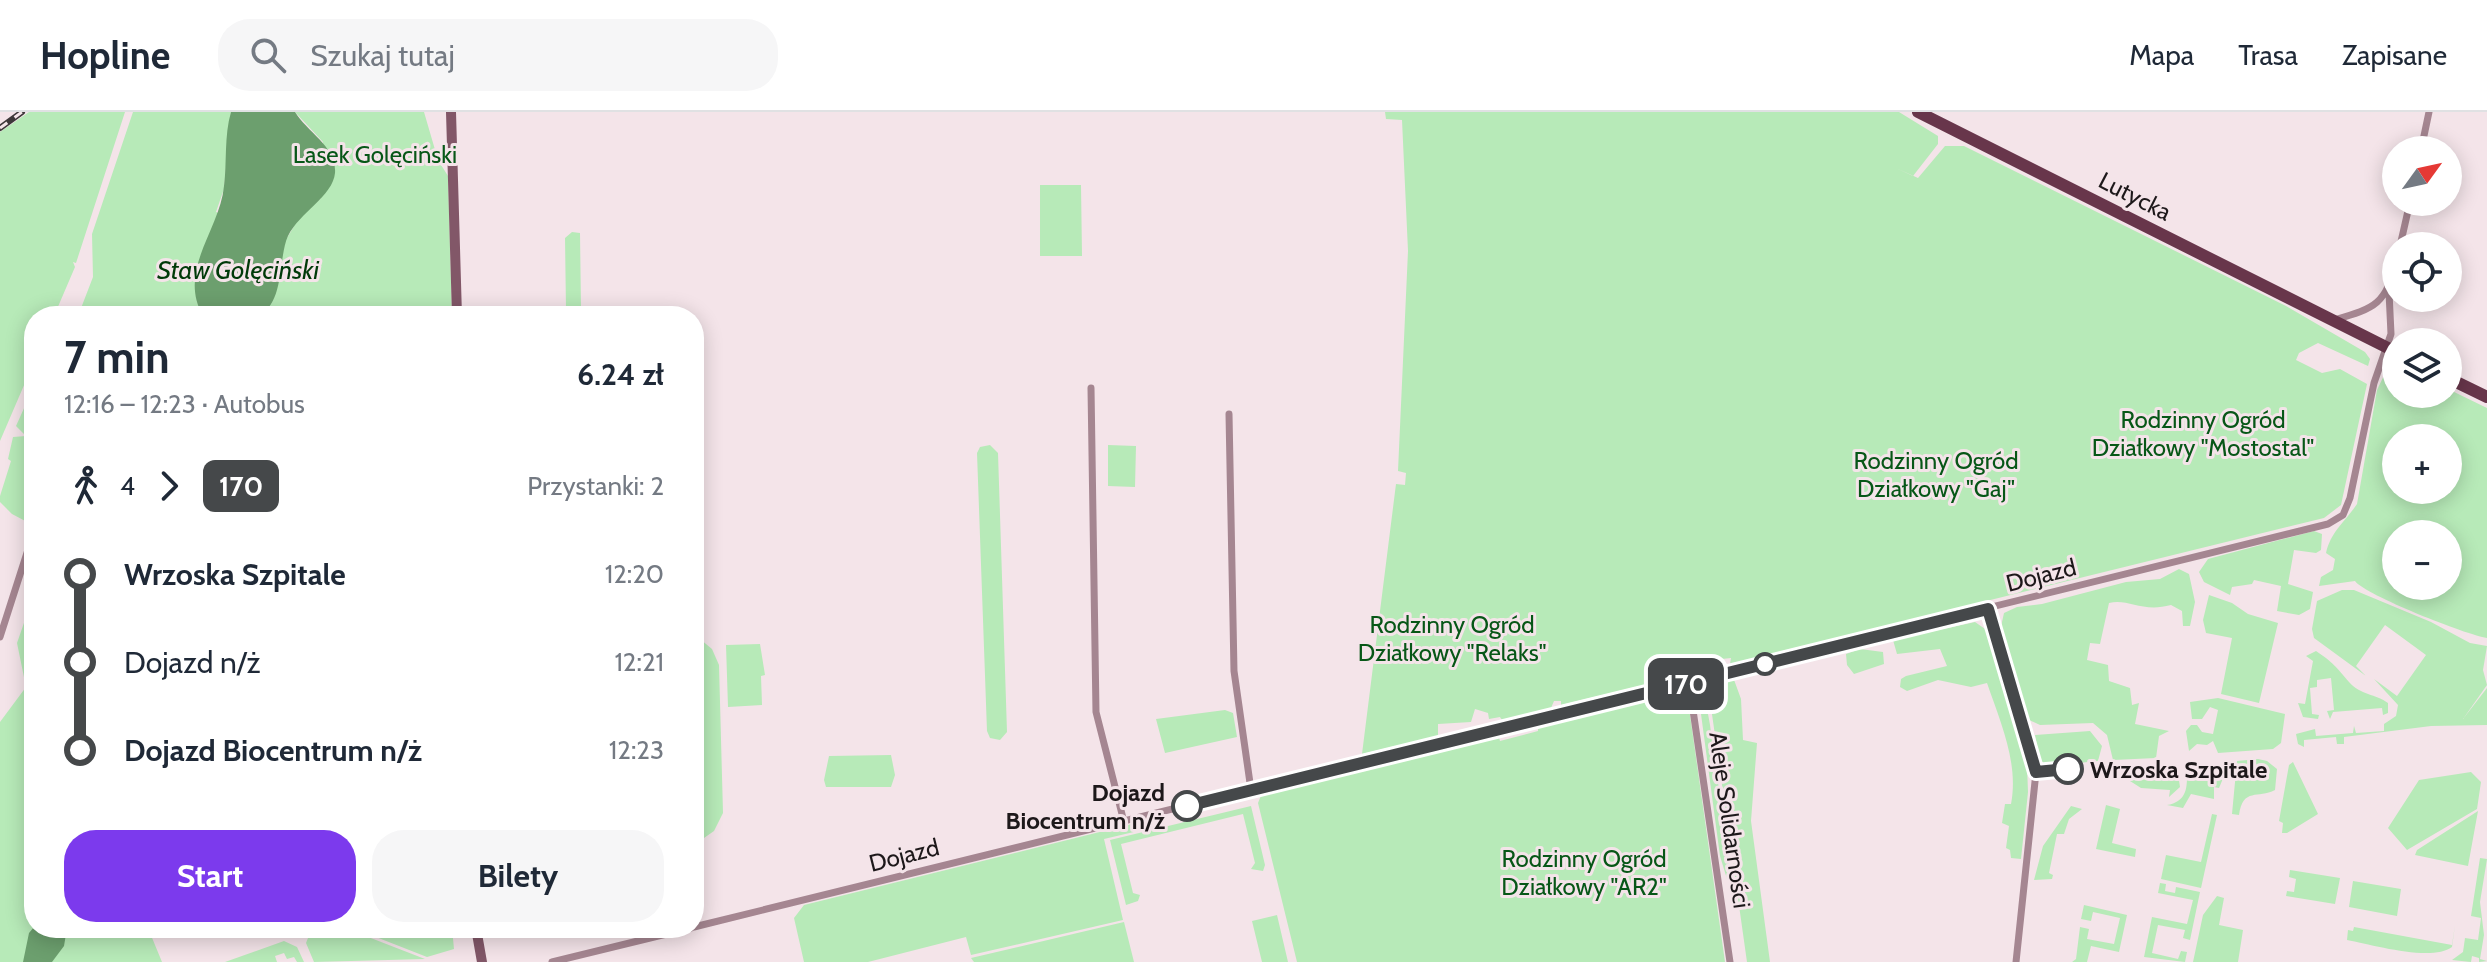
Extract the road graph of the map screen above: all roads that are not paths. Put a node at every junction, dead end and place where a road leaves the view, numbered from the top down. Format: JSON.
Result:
{"nodes":[{"id":1,"x":451,"y":112,"type":"edge"},
{"id":2,"x":1918,"y":112,"type":"edge"},
{"id":3,"x":2429,"y":112,"type":"edge"},
{"id":4,"x":2424,"y":136,"type":"edge"},
{"id":5,"x":2382,"y":298,"type":"edge"},
{"id":6,"x":457,"y":306,"type":"edge"},
{"id":7,"x":2333,"y":320,"type":"junction"},
{"id":8,"x":2382,"y":345,"type":"edge"},
{"id":9,"x":2382,"y":367,"type":"edge"},
{"id":10,"x":2462,"y":385,"type":"edge"},
{"id":11,"x":1091,"y":388,"type":"dead end"},
{"id":12,"x":2487,"y":397,"type":"edge"},
{"id":13,"x":1229,"y":414,"type":"dead end"},
{"id":14,"x":24,"y":562,"type":"edge"},
{"id":15,"x":1988,"y":609,"type":"junction"},
{"id":16,"x":0,"y":637,"type":"edge"},
{"id":17,"x":1689,"y":683,"type":"junction"},
{"id":18,"x":1251,"y":790,"type":"junction"},
{"id":19,"x":1124,"y":822,"type":"junction"},
{"id":20,"x":704,"y":925,"type":"edge"},
{"id":21,"x":652,"y":938,"type":"edge"},
{"id":22,"x":477,"y":940,"type":"joint"},
{"id":23,"x":473,"y":962,"type":"edge"},
{"id":24,"x":482,"y":962,"type":"edge"},
{"id":25,"x":552,"y":962,"type":"edge"},
{"id":26,"x":1730,"y":962,"type":"edge"},
{"id":27,"x":2016,"y":962,"type":"edge"}],
"edges":[{"from":1,"to":6,"type":"street"},
{"from":2,"to":7,"type":"main road","name":"Lutycka"},
{"from":3,"to":4,"type":"street"},
{"from":5,"to":7,"type":"street"},
{"from":7,"to":8,"type":"main road","name":"Lutycka"},
{"from":9,"to":15,"type":"street","name":"Dojazd"},
{"from":10,"to":12,"type":"main road"},
{"from":11,"to":19,"type":"street"},
{"from":13,"to":18,"type":"street"},
{"from":14,"to":16,"type":"street"},
{"from":15,"to":17,"type":"street","name":"Dojazd"},
{"from":15,"to":27,"type":"street"},
{"from":17,"to":18,"type":"street","name":"Dojazd"},
{"from":17,"to":26,"type":"street","name":"Aleje Solidarności"},
{"from":18,"to":19,"type":"street","name":"Dojazd"},
{"from":19,"to":20,"type":"street","name":"Dojazd"},
{"from":21,"to":25,"type":"street","name":"Dojazd"},
{"from":22,"to":23,"type":"street"},
{"from":22,"to":24,"type":"street"}]}
